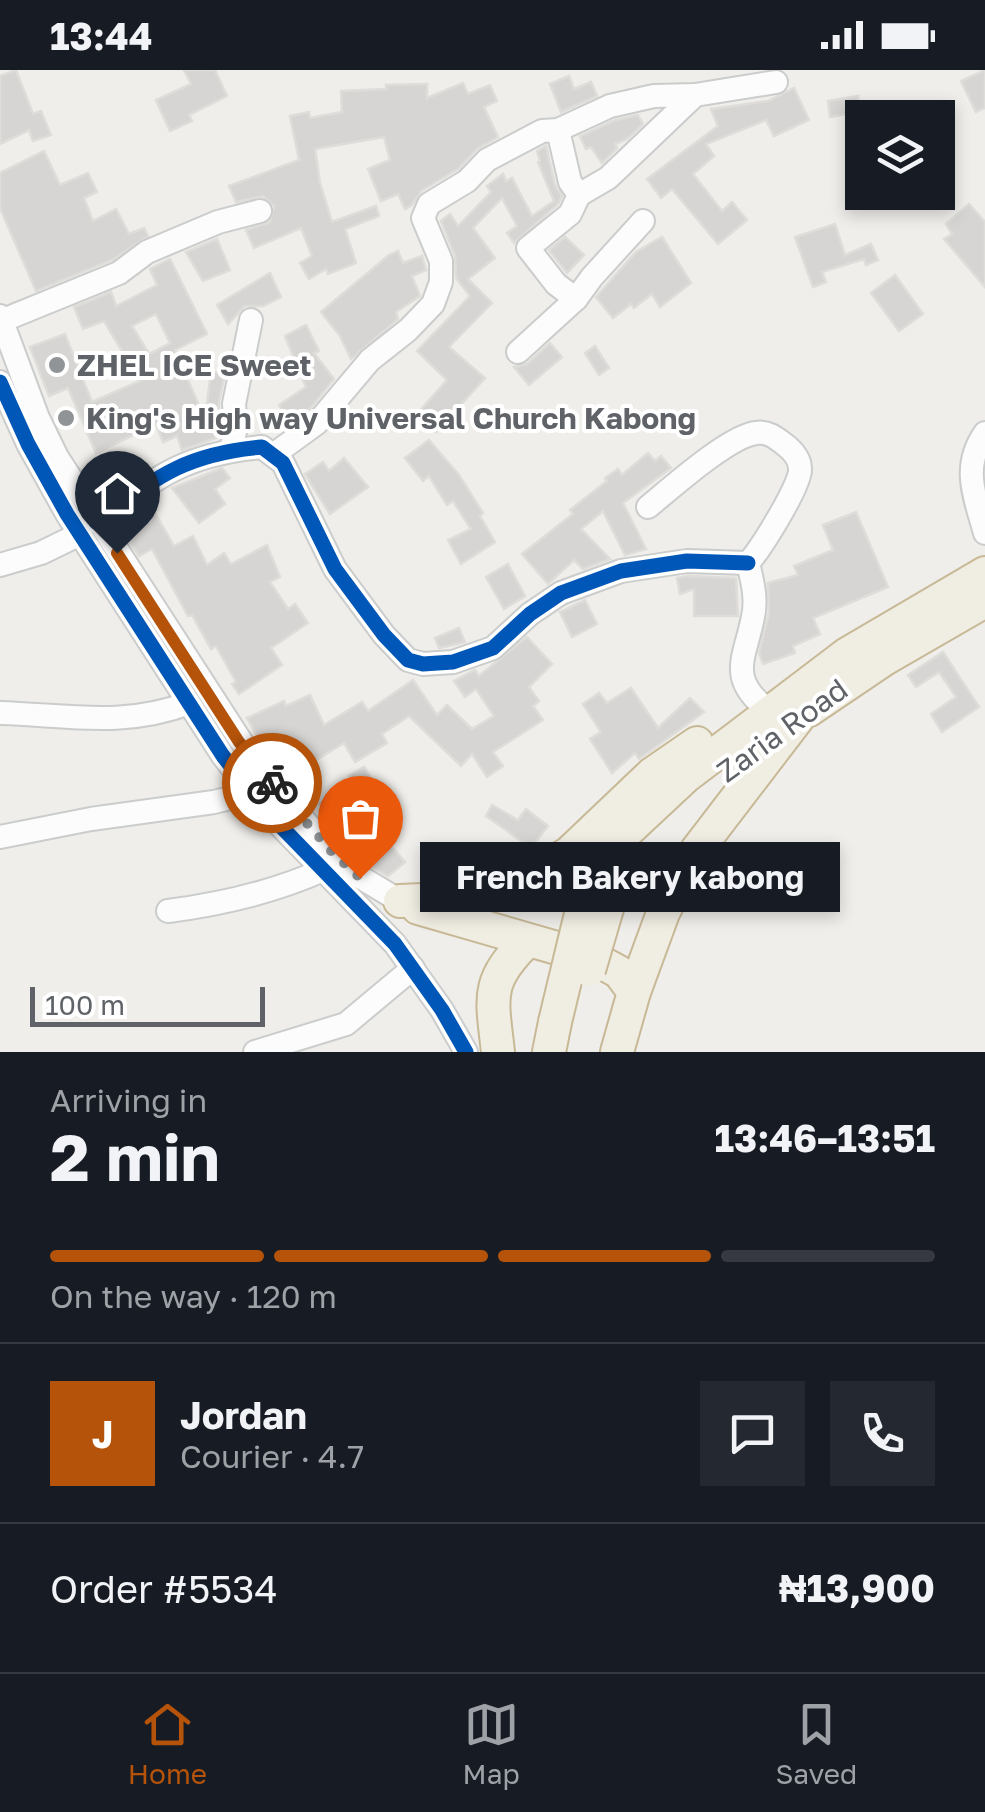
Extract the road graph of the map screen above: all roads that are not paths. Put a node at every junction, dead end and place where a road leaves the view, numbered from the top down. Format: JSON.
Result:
{"nodes":[{"id":1,"x":776,"y":82,"type":"dead end"},
{"id":2,"x":695,"y":95,"type":"junction"},
{"id":3,"x":558,"y":130,"type":"junction"},
{"id":4,"x":578,"y":196,"type":"junction"},
{"id":5,"x":260,"y":211,"type":"dead end"},
{"id":6,"x":644,"y":221,"type":"dead end"},
{"id":7,"x":576,"y":300,"type":"junction"},
{"id":8,"x":1,"y":318,"type":"edge"},
{"id":9,"x":251,"y":320,"type":"dead end"},
{"id":10,"x":518,"y":352,"type":"dead end"},
{"id":11,"x":0,"y":382,"type":"edge"},
{"id":12,"x":985,"y":433,"type":"edge"},
{"id":13,"x":231,"y":450,"type":"junction"},
{"id":14,"x":273,"y":455,"type":"junction"},
{"id":15,"x":648,"y":507,"type":"dead end"},
{"id":16,"x":88,"y":528,"type":"junction"},
{"id":17,"x":985,"y":533,"type":"edge"},
{"id":18,"x":748,"y":563,"type":"junction"},
{"id":19,"x":0,"y":566,"type":"edge"},
{"id":20,"x":985,"y":573,"type":"edge"},
{"id":21,"x":985,"y":601,"type":"edge"},
{"id":22,"x":188,"y":703,"type":"junction"},
{"id":23,"x":0,"y":713,"type":"edge"},
{"id":24,"x":772,"y":719,"type":"junction"},
{"id":25,"x":243,"y":784,"type":"junction"},
{"id":26,"x":0,"y":837,"type":"edge"},
{"id":27,"x":323,"y":870,"type":"junction"},
{"id":28,"x":599,"y":892,"type":"junction"},
{"id":29,"x":400,"y":901,"type":"junction"},
{"id":30,"x":168,"y":912,"type":"dead end"},
{"id":31,"x":526,"y":942,"type":"junction"},
{"id":32,"x":413,"y":968,"type":"junction"},
{"id":33,"x":634,"y":992,"type":"junction"},
{"id":34,"x":561,"y":1037,"type":"edge"},
{"id":35,"x":255,"y":1052,"type":"edge"},
{"id":36,"x":466,"y":1052,"type":"edge"},
{"id":37,"x":498,"y":1052,"type":"edge"},
{"id":38,"x":617,"y":1052,"type":"edge"}],
"edges":[{"from":1,"to":2,"type":"street"},
{"from":2,"to":3,"type":"street"},
{"from":2,"to":4,"type":"street"},
{"from":3,"to":4,"type":"street"},
{"from":3,"to":14,"type":"street"},
{"from":4,"to":7,"type":"street"},
{"from":5,"to":8,"type":"street"},
{"from":6,"to":7,"type":"street"},
{"from":7,"to":10,"type":"street"},
{"from":8,"to":16,"type":"street"},
{"from":9,"to":13,"type":"street"},
{"from":11,"to":16,"type":"street"},
{"from":12,"to":17,"type":"street"},
{"from":13,"to":14,"type":"street"},
{"from":13,"to":16,"type":"street"},
{"from":14,"to":18,"type":"street"},
{"from":15,"to":18,"type":"street"},
{"from":16,"to":19,"type":"street"},
{"from":16,"to":22,"type":"street"},
{"from":16,"to":29,"type":"street"},
{"from":18,"to":24,"type":"street"},
{"from":20,"to":24,"type":"highway"},
{"from":21,"to":24,"type":"highway","name":"Zaria Road"},
{"from":22,"to":23,"type":"street"},
{"from":22,"to":25,"type":"street"},
{"from":24,"to":28,"type":"highway","name":"Zaria Road"},
{"from":24,"to":28,"type":"highway"},
{"from":24,"to":29,"type":"highway"},
{"from":24,"to":33,"type":"highway"},
{"from":25,"to":26,"type":"street"},
{"from":25,"to":27,"type":"street"},
{"from":27,"to":30,"type":"street"},
{"from":27,"to":32,"type":"street"},
{"from":28,"to":34,"type":"highway","bridge":true},
{"from":29,"to":31,"type":"highway"},
{"from":31,"to":33,"type":"highway"},
{"from":31,"to":37,"type":"highway"},
{"from":32,"to":35,"type":"street"},
{"from":32,"to":36,"type":"street"},
{"from":33,"to":38,"type":"highway"}]}
